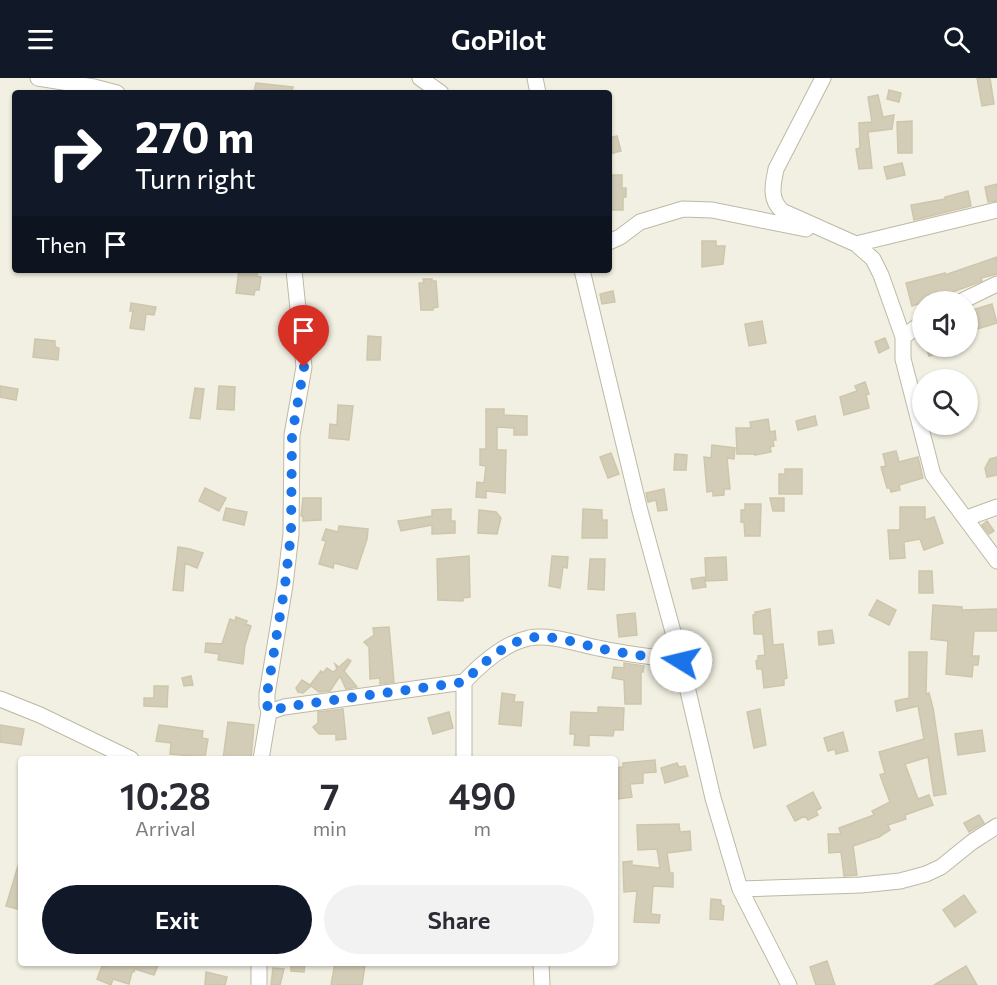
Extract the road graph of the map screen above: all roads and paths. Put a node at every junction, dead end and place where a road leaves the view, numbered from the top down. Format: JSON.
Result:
{"nodes":[{"id":1,"x":38,"y":78,"type":"edge"},
{"id":2,"x":420,"y":78,"type":"edge"},
{"id":3,"x":823,"y":78,"type":"edge"},
{"id":4,"x":106,"y":90,"type":"edge"},
{"id":5,"x":437,"y":90,"type":"edge"},
{"id":6,"x":777,"y":206,"type":"junction"},
{"id":7,"x":997,"y":210,"type":"edge"},
{"id":8,"x":770,"y":222,"type":"junction"},
{"id":9,"x":831,"y":234,"type":"junction"},
{"id":10,"x":612,"y":241,"type":"edge"},
{"id":11,"x":856,"y":244,"type":"junction"},
{"id":12,"x":294,"y":273,"type":"edge"},
{"id":13,"x":583,"y":273,"type":"edge"},
{"id":14,"x":997,"y":284,"type":"edge"},
{"id":15,"x":978,"y":293,"type":"edge"},
{"id":16,"x":912,"y":330,"type":"edge"},
{"id":17,"x":903,"y":337,"type":"junction"},
{"id":18,"x":997,"y":507,"type":"edge"},
{"id":19,"x":967,"y":518,"type":"junction"},
{"id":20,"x":997,"y":561,"type":"edge"},
{"id":21,"x":681,"y":661,"type":"junction"},
{"id":22,"x":464,"y":682,"type":"junction"},
{"id":23,"x":0,"y":699,"type":"edge"},
{"id":24,"x":270,"y":712,"type":"junction"},
{"id":25,"x":125,"y":756,"type":"edge"},
{"id":26,"x":262,"y":756,"type":"edge"},
{"id":27,"x":464,"y":756,"type":"edge"},
{"id":28,"x":997,"y":826,"type":"edge"},
{"id":29,"x":740,"y":890,"type":"junction"},
{"id":30,"x":259,"y":966,"type":"edge"},
{"id":31,"x":540,"y":966,"type":"edge"},
{"id":32,"x":259,"y":985,"type":"edge"},
{"id":33,"x":542,"y":985,"type":"edge"},
{"id":34,"x":789,"y":985,"type":"edge"}],
"edges":[{"from":1,"to":4,"type":"street"},
{"from":2,"to":5,"type":"street"},
{"from":3,"to":6,"type":"street"},
{"from":6,"to":8,"type":"street"},
{"from":6,"to":9,"type":"street"},
{"from":7,"to":11,"type":"street"},
{"from":8,"to":9,"type":"street"},
{"from":8,"to":10,"type":"street"},
{"from":9,"to":11,"type":"street"},
{"from":11,"to":17,"type":"street"},
{"from":12,"to":24,"type":"street"},
{"from":13,"to":21,"type":"street"},
{"from":14,"to":15,"type":"street"},
{"from":16,"to":17,"type":"street"},
{"from":17,"to":19,"type":"street"},
{"from":18,"to":19,"type":"street"},
{"from":19,"to":20,"type":"street"},
{"from":21,"to":22,"type":"street"},
{"from":21,"to":29,"type":"street"},
{"from":22,"to":24,"type":"street"},
{"from":22,"to":27,"type":"street"},
{"from":23,"to":25,"type":"street"},
{"from":24,"to":26,"type":"street"},
{"from":28,"to":29,"type":"street"},
{"from":29,"to":34,"type":"street"},
{"from":30,"to":32,"type":"street"},
{"from":31,"to":33,"type":"street"}]}
